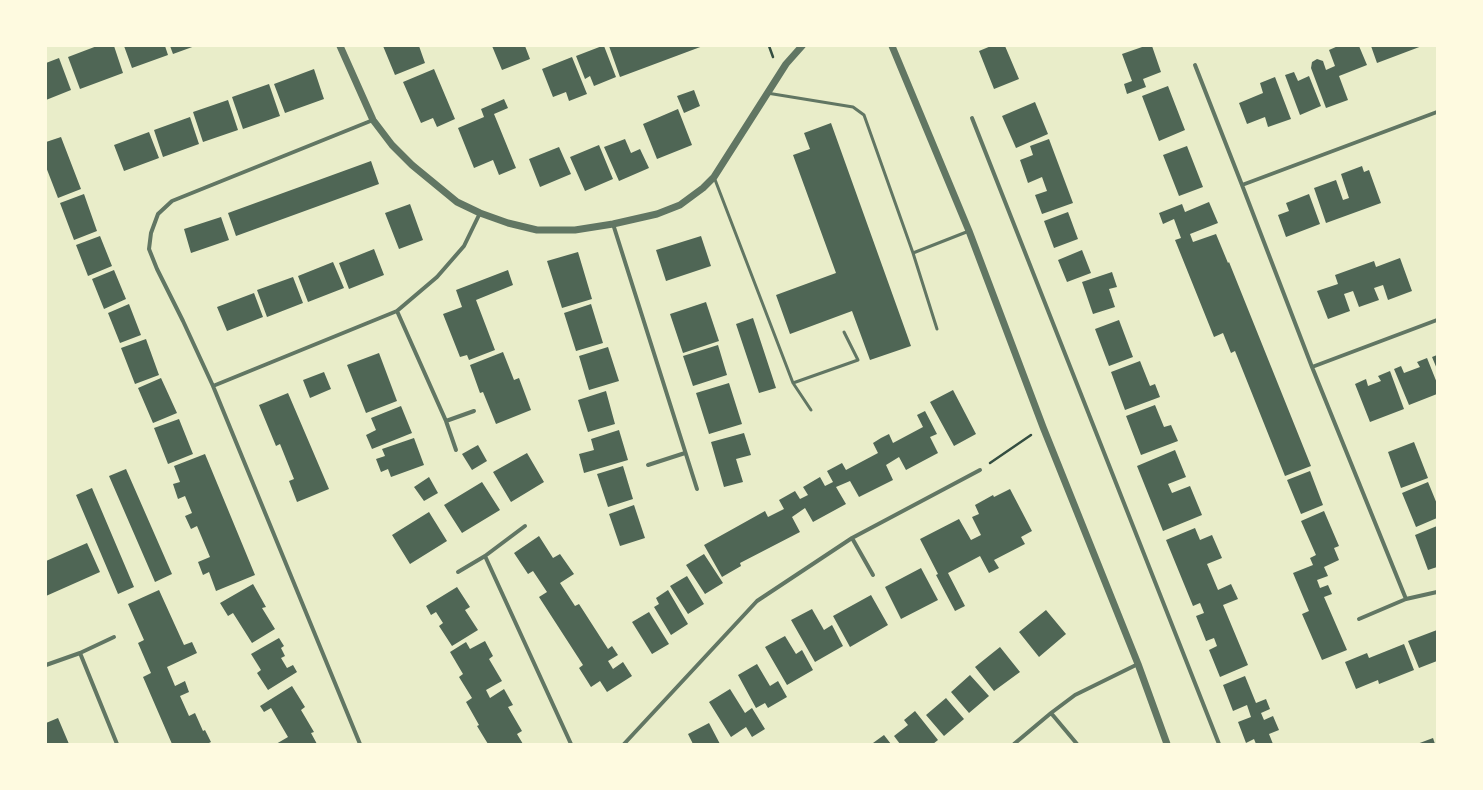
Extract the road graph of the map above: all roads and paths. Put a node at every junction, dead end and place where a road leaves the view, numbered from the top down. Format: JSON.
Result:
{"nodes":[{"id":1,"x":340,"y":46,"type":"edge"},
{"id":2,"x":802,"y":46,"type":"edge"},
{"id":3,"x":892,"y":46,"type":"edge"},
{"id":4,"x":1194,"y":65,"type":"dead end"},
{"id":5,"x":767,"y":93,"type":"junction"},
{"id":6,"x":1437,"y":112,"type":"edge"},
{"id":7,"x":972,"y":118,"type":"dead end"},
{"id":8,"x":373,"y":120,"type":"junction"},
{"id":9,"x":714,"y":177,"type":"junction"},
{"id":10,"x":1242,"y":185,"type":"junction"},
{"id":11,"x":480,"y":213,"type":"junction"},
{"id":12,"x":613,"y":224,"type":"junction"},
{"id":13,"x":969,"y":231,"type":"junction"},
{"id":14,"x":913,"y":253,"type":"junction"},
{"id":15,"x":397,"y":311,"type":"junction"},
{"id":16,"x":1437,"y":320,"type":"edge"},
{"id":17,"x":937,"y":329,"type":"dead end"},
{"id":18,"x":844,"y":332,"type":"dead end"},
{"id":19,"x":1312,"y":367,"type":"junction"},
{"id":20,"x":793,"y":383,"type":"junction"},
{"id":21,"x":213,"y":386,"type":"junction"},
{"id":22,"x":811,"y":410,"type":"dead end"},
{"id":23,"x":474,"y":411,"type":"dead end"},
{"id":24,"x":446,"y":421,"type":"junction"},
{"id":25,"x":1043,"y":427,"type":"junction"},
{"id":26,"x":456,"y":450,"type":"dead end"},
{"id":27,"x":685,"y":453,"type":"junction"},
{"id":28,"x":648,"y":465,"type":"dead end"},
{"id":29,"x":980,"y":470,"type":"joint"},
{"id":30,"x":697,"y":489,"type":"dead end"},
{"id":31,"x":525,"y":526,"type":"dead end"},
{"id":32,"x":852,"y":538,"type":"junction"},
{"id":33,"x":486,"y":556,"type":"junction"},
{"id":34,"x":458,"y":572,"type":"dead end"},
{"id":35,"x":873,"y":575,"type":"dead end"},
{"id":36,"x":1437,"y":592,"type":"edge"},
{"id":37,"x":1406,"y":599,"type":"junction"},
{"id":38,"x":1359,"y":620,"type":"dead end"},
{"id":39,"x":114,"y":637,"type":"dead end"},
{"id":40,"x":80,"y":653,"type":"junction"},
{"id":41,"x":1138,"y":664,"type":"junction"},
{"id":42,"x":46,"y":665,"type":"edge"},
{"id":43,"x":1051,"y":713,"type":"junction"},
{"id":44,"x":116,"y":744,"type":"edge"},
{"id":45,"x":360,"y":744,"type":"edge"},
{"id":46,"x":570,"y":744,"type":"edge"},
{"id":47,"x":624,"y":744,"type":"edge"},
{"id":48,"x":1014,"y":744,"type":"edge"},
{"id":49,"x":1077,"y":744,"type":"edge"},
{"id":50,"x":1167,"y":744,"type":"edge"},
{"id":51,"x":1219,"y":744,"type":"edge"}],
"edges":[{"from":1,"to":8,"type":"street"},
{"from":2,"to":5,"type":"street"},
{"from":3,"to":13,"type":"street"},
{"from":4,"to":10,"type":"street"},
{"from":5,"to":9,"type":"street"},
{"from":5,"to":14,"type":"lane"},
{"from":6,"to":10,"type":"street"},
{"from":7,"to":51,"type":"street"},
{"from":8,"to":11,"type":"street"},
{"from":8,"to":21,"type":"street"},
{"from":9,"to":12,"type":"street"},
{"from":9,"to":20,"type":"lane"},
{"from":10,"to":19,"type":"street"},
{"from":11,"to":12,"type":"street"},
{"from":11,"to":15,"type":"street"},
{"from":12,"to":27,"type":"street"},
{"from":13,"to":14,"type":"lane"},
{"from":13,"to":25,"type":"street"},
{"from":14,"to":17,"type":"lane"},
{"from":15,"to":21,"type":"street"},
{"from":15,"to":24,"type":"street"},
{"from":16,"to":19,"type":"street"},
{"from":18,"to":20,"type":"lane"},
{"from":19,"to":37,"type":"street"},
{"from":20,"to":22,"type":"lane"},
{"from":21,"to":45,"type":"street"},
{"from":23,"to":24,"type":"street"},
{"from":24,"to":26,"type":"street"},
{"from":25,"to":29,"type":"path"},
{"from":25,"to":41,"type":"street"},
{"from":27,"to":28,"type":"street"},
{"from":27,"to":30,"type":"street"},
{"from":29,"to":32,"type":"street"},
{"from":31,"to":33,"type":"street"},
{"from":32,"to":35,"type":"street"},
{"from":32,"to":47,"type":"street"},
{"from":33,"to":34,"type":"street"},
{"from":33,"to":46,"type":"street"},
{"from":36,"to":37,"type":"street"},
{"from":37,"to":38,"type":"street"},
{"from":39,"to":40,"type":"street"},
{"from":40,"to":42,"type":"street"},
{"from":40,"to":44,"type":"street"},
{"from":41,"to":43,"type":"street"},
{"from":41,"to":50,"type":"street"},
{"from":43,"to":48,"type":"street"},
{"from":43,"to":49,"type":"street"}]}
